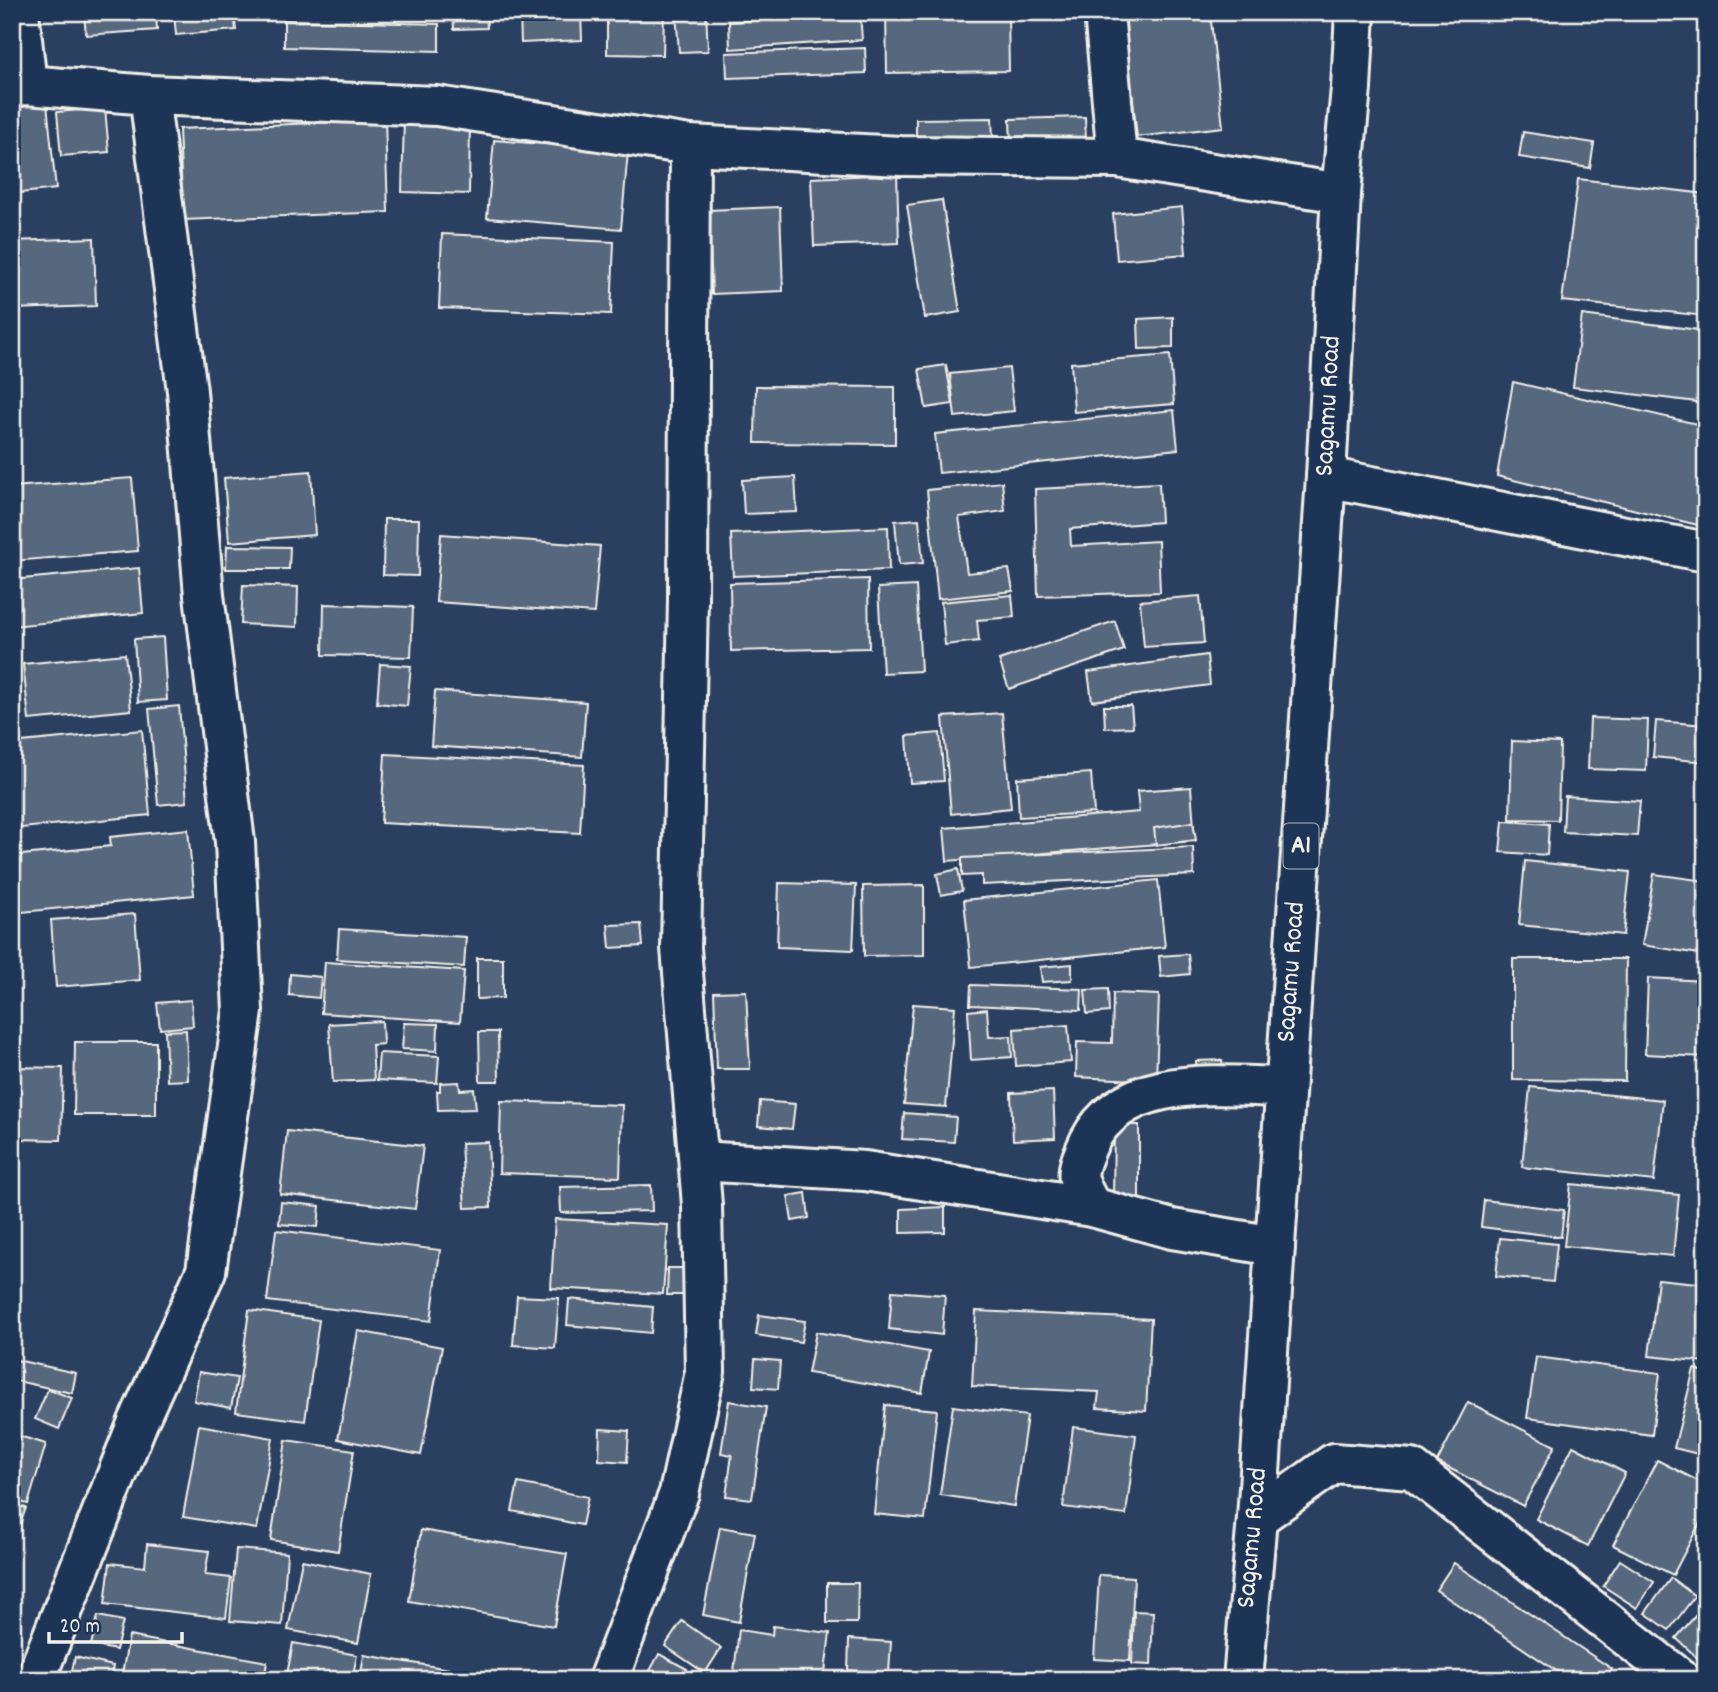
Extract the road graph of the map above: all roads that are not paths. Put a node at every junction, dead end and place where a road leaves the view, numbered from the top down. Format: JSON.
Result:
{"nodes":[{"id":1,"x":19,"y":12,"type":"edge"},
{"id":2,"x":1104,"y":12,"type":"edge"},
{"id":3,"x":1355,"y":12,"type":"edge"},
{"id":4,"x":20,"y":86,"type":"edge"},
{"id":5,"x":149,"y":95,"type":"junction"},
{"id":6,"x":690,"y":145,"type":"junction"},
{"id":7,"x":1117,"y":158,"type":"junction"},
{"id":8,"x":1341,"y":193,"type":"junction"},
{"id":9,"x":1326,"y":477,"type":"junction"},
{"id":10,"x":1706,"y":552,"type":"edge"},
{"id":11,"x":1285,"y":1087,"type":"junction"},
{"id":12,"x":699,"y":1161,"type":"junction"},
{"id":13,"x":1092,"y":1206,"type":"junction"},
{"id":14,"x":1275,"y":1246,"type":"junction"},
{"id":15,"x":1257,"y":1518,"type":"junction"},
{"id":16,"x":36,"y":1680,"type":"edge"},
{"id":17,"x":608,"y":1680,"type":"edge"},
{"id":18,"x":1243,"y":1680,"type":"edge"},
{"id":19,"x":1682,"y":1680,"type":"edge"}],
"edges":[{"from":1,"to":4,"type":"main road"},
{"from":2,"to":7,"type":"main road"},
{"from":3,"to":8,"type":"main road","name":"Sagamu Road","number":"A1"},
{"from":4,"to":5,"type":"main road"},
{"from":5,"to":6,"type":"main road"},
{"from":5,"to":16,"type":"main road"},
{"from":6,"to":7,"type":"main road"},
{"from":6,"to":12,"type":"main road"},
{"from":7,"to":8,"type":"main road"},
{"from":8,"to":9,"type":"main road","name":"Sagamu Road","number":"A1"},
{"from":9,"to":10,"type":"main road"},
{"from":9,"to":11,"type":"main road","name":"Sagamu Road","number":"A1"},
{"from":11,"to":13,"type":"main road"},
{"from":11,"to":14,"type":"main road","name":"Sagamu Road","number":"A1"},
{"from":12,"to":13,"type":"main road"},
{"from":12,"to":17,"type":"main road"},
{"from":13,"to":14,"type":"main road"},
{"from":14,"to":15,"type":"main road","name":"Sagamu Road","number":"A1"},
{"from":15,"to":18,"type":"main road","name":"Sagamu Road","number":"A1"},
{"from":15,"to":19,"type":"main road"}]}
